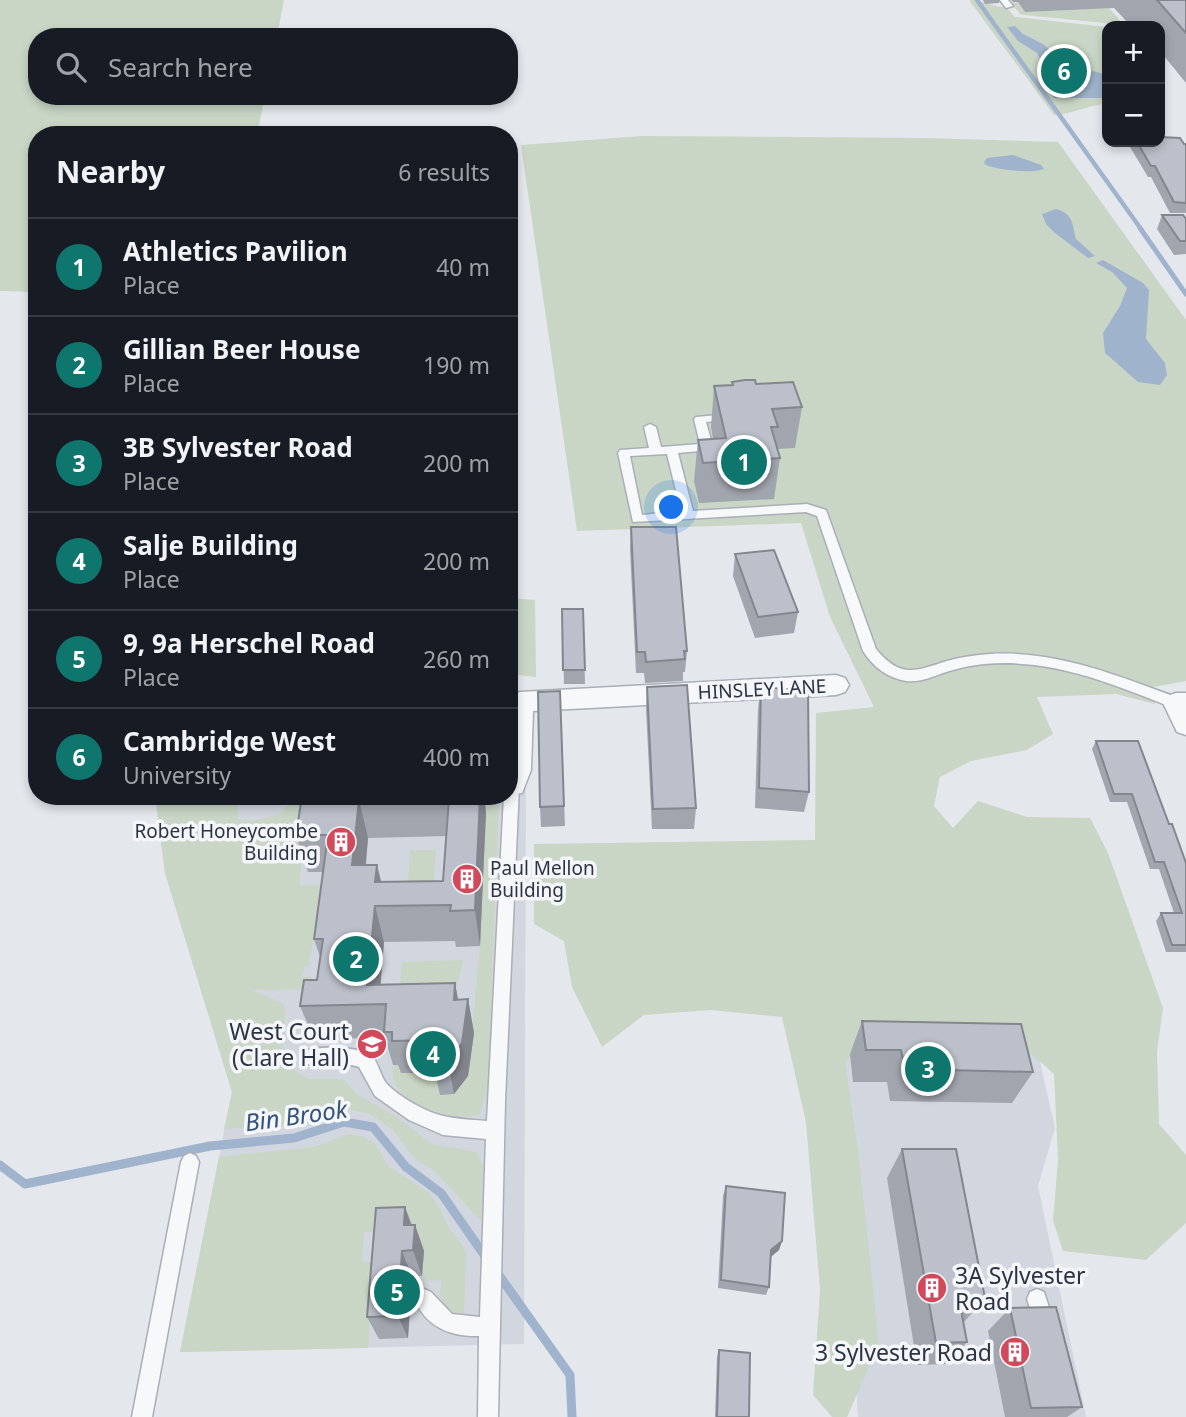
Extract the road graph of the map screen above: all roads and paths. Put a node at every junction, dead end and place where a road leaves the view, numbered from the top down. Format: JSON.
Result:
{"nodes":[{"id":1,"x":738,"y":416,"type":"edge"},
{"id":2,"x":650,"y":427,"type":"dead end"},
{"id":3,"x":672,"y":450,"type":"junction"},
{"id":4,"x":656,"y":451,"type":"junction"},
{"id":5,"x":688,"y":515,"type":"junction"},
{"id":6,"x":836,"y":685,"type":"dead end"},
{"id":7,"x":1183,"y":710,"type":"edge"},
{"id":8,"x":518,"y":747,"type":"edge"},
{"id":9,"x":509,"y":805,"type":"edge"},
{"id":10,"x":311,"y":1056,"type":"dead end"},
{"id":11,"x":496,"y":1131,"type":"junction"},
{"id":12,"x":190,"y":1162,"type":"dead end"},
{"id":13,"x":424,"y":1299,"type":"dead end"},
{"id":14,"x":1037,"y":1299,"type":"dead end"},
{"id":15,"x":489,"y":1317,"type":"junction"},
{"id":16,"x":1048,"y":1340,"type":"edge"},
{"id":17,"x":142,"y":1417,"type":"edge"},
{"id":18,"x":488,"y":1417,"type":"edge"}],
"edges":[{"from":1,"to":3,"type":"lane"},
{"from":2,"to":4,"type":"lane"},
{"from":3,"to":4,"type":"lane"},
{"from":3,"to":5,"type":"lane"},
{"from":4,"to":5,"type":"lane"},
{"from":5,"to":7,"type":"lane"},
{"from":6,"to":8,"type":"street","name":"HINSLEY LANE"},
{"from":9,"to":11,"type":"lane"},
{"from":10,"to":11,"type":"lane"},
{"from":11,"to":15,"type":"lane"},
{"from":12,"to":17,"type":"lane"},
{"from":13,"to":15,"type":"lane"},
{"from":14,"to":16,"type":"lane"},
{"from":15,"to":18,"type":"lane"}]}
